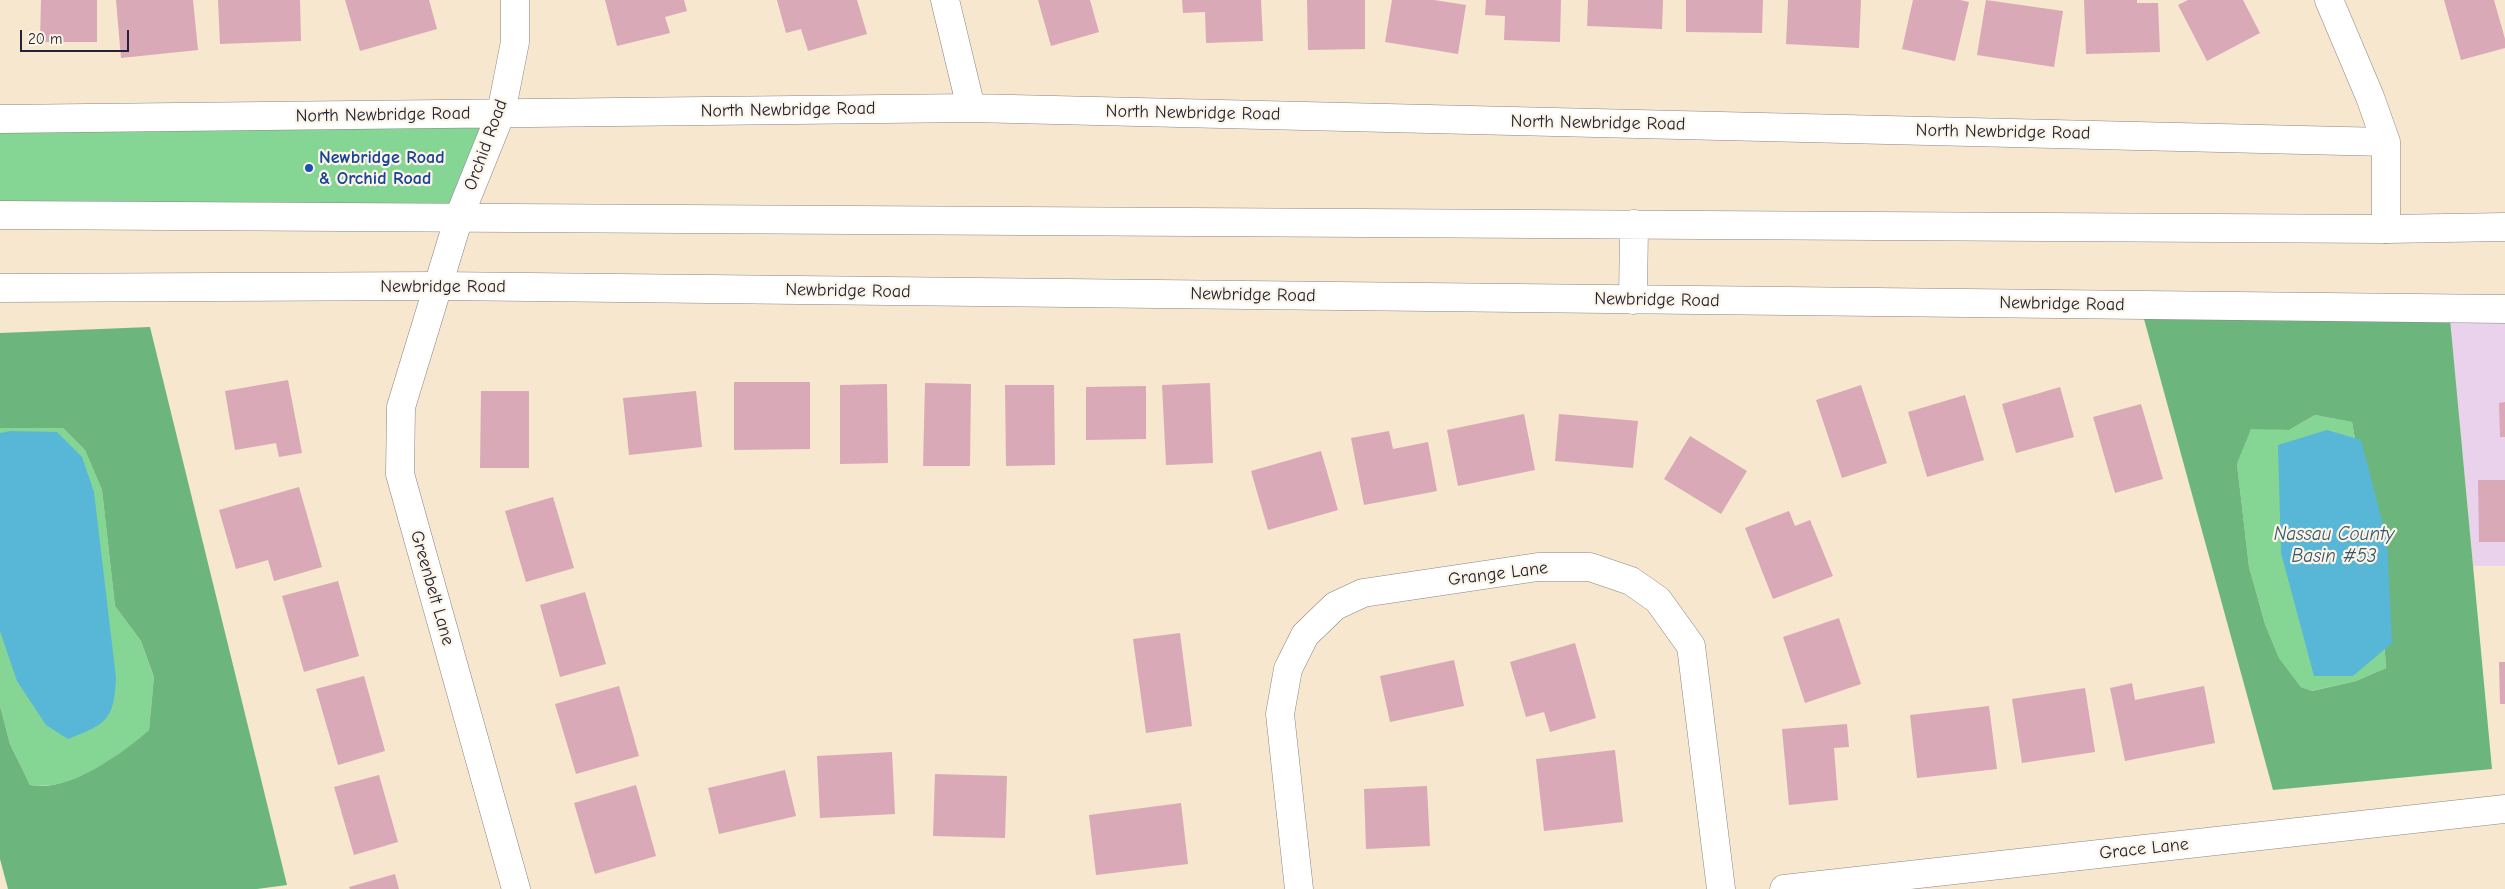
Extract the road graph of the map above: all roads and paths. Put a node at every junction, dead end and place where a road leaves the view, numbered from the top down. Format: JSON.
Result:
{"nodes":[{"id":1,"x":515,"y":0,"type":"edge"},
{"id":2,"x":945,"y":0,"type":"edge"},
{"id":3,"x":2329,"y":0,"type":"edge"},
{"id":4,"x":971,"y":108,"type":"junction"},
{"id":5,"x":501,"y":113,"type":"junction"},
{"id":6,"x":0,"y":119,"type":"edge"},
{"id":7,"x":2386,"y":142,"type":"junction"},
{"id":8,"x":0,"y":215,"type":"edge"},
{"id":9,"x":459,"y":217,"type":"junction"},
{"id":10,"x":1634,"y":224,"type":"junction"},
{"id":11,"x":2505,"y":227,"type":"edge"},
{"id":12,"x":2386,"y":229,"type":"junction"},
{"id":13,"x":439,"y":286,"type":"junction"},
{"id":14,"x":0,"y":288,"type":"edge"},
{"id":15,"x":1633,"y":300,"type":"junction"},
{"id":16,"x":2505,"y":309,"type":"edge"},
{"id":17,"x":2505,"y":809,"type":"edge"},
{"id":18,"x":516,"y":889,"type":"edge"},
{"id":19,"x":1300,"y":889,"type":"edge"},
{"id":20,"x":1721,"y":889,"type":"edge"},
{"id":21,"x":1784,"y":889,"type":"edge"}],
"edges":[{"from":1,"to":5,"type":"street","name":"Orchid Road"},
{"from":2,"to":4,"type":"street"},
{"from":3,"to":7,"type":"street"},
{"from":4,"to":5,"type":"street","name":"North Newbridge Road"},
{"from":4,"to":7,"type":"street","name":"North Newbridge Road"},
{"from":5,"to":6,"type":"street","name":"North Newbridge Road"},
{"from":5,"to":9,"type":"street","name":"Orchid Road"},
{"from":7,"to":12,"type":"street"},
{"from":8,"to":9,"type":"street"},
{"from":9,"to":10,"type":"street"},
{"from":9,"to":13,"type":"street","name":"Orchid Road"},
{"from":10,"to":12,"type":"street"},
{"from":10,"to":15,"type":"street"},
{"from":11,"to":12,"type":"street"},
{"from":13,"to":14,"type":"street","name":"Newbridge Road"},
{"from":13,"to":15,"type":"street","name":"Newbridge Road"},
{"from":13,"to":18,"type":"street","name":"Greenbelt Lane"},
{"from":15,"to":16,"type":"street","name":"Newbridge Road"},
{"from":17,"to":21,"type":"street","name":"Grace Lane"},
{"from":19,"to":20,"type":"street","name":"Grange Lane"}]}
